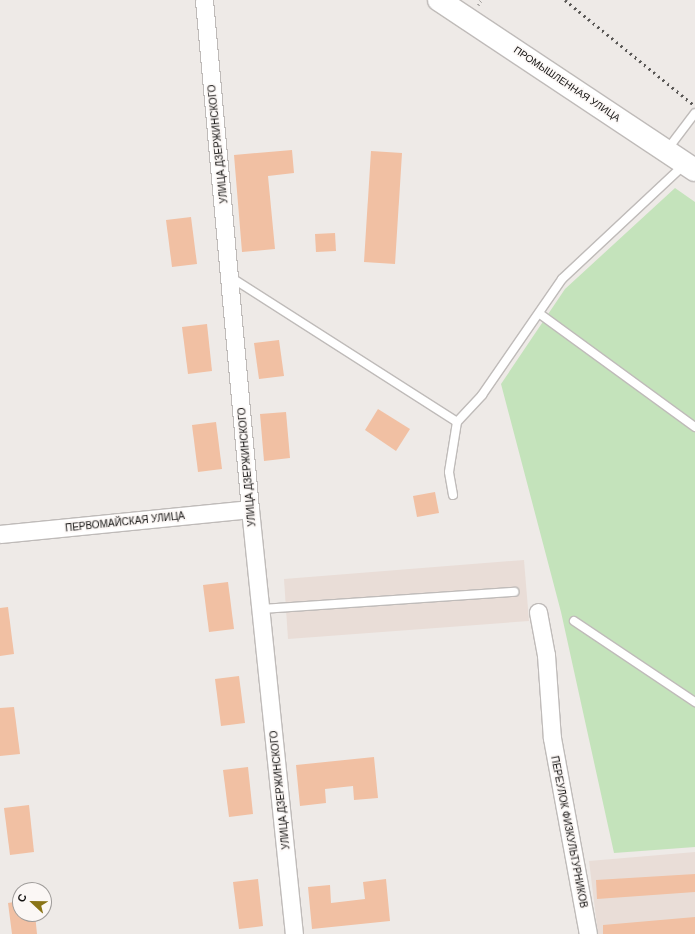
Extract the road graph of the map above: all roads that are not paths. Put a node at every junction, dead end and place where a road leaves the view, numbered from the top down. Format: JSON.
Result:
{"nodes":[{"id":1,"x":204,"y":0,"type":"edge"},
{"id":2,"x":439,"y":0,"type":"edge"},
{"id":3,"x":695,"y":113,"type":"edge"},
{"id":4,"x":667,"y":150,"type":"junction"},
{"id":5,"x":690,"y":167,"type":"edge"},
{"id":6,"x":232,"y":278,"type":"junction"},
{"id":7,"x":540,"y":314,"type":"junction"},
{"id":8,"x":457,"y":422,"type":"junction"},
{"id":9,"x":695,"y":427,"type":"edge"},
{"id":10,"x":452,"y":495,"type":"dead end"},
{"id":11,"x":250,"y":509,"type":"junction"},
{"id":12,"x":0,"y":534,"type":"edge"},
{"id":13,"x":514,"y":592,"type":"dead end"},
{"id":14,"x":262,"y":609,"type":"junction"},
{"id":15,"x":538,"y":612,"type":"dead end"},
{"id":16,"x":574,"y":621,"type":"dead end"},
{"id":17,"x":695,"y":702,"type":"edge"},
{"id":18,"x":294,"y":934,"type":"edge"},
{"id":19,"x":588,"y":934,"type":"edge"}],
"edges":[{"from":1,"to":6,"type":"street","name":"УЛИЦА ДЗЕРЖИНСКОГО"},
{"from":2,"to":4,"type":"main road","name":"ПРОМЫШЛЕННАЯ УЛИЦА"},
{"from":3,"to":4,"type":"lane"},
{"from":4,"to":5,"type":"main road","name":"ПРОМЫШЛЕННАЯ УЛИЦА"},
{"from":5,"to":7,"type":"lane"},
{"from":6,"to":8,"type":"lane"},
{"from":6,"to":11,"type":"street","name":"УЛИЦА ДЗЕРЖИНСКОГО"},
{"from":7,"to":8,"type":"lane"},
{"from":7,"to":9,"type":"lane"},
{"from":8,"to":10,"type":"lane"},
{"from":11,"to":12,"type":"street","name":"ПЕРВОМАЙСКАЯ УЛИЦА"},
{"from":11,"to":14,"type":"street","name":"УЛИЦА ДЗЕРЖИНСКОГО"},
{"from":13,"to":14,"type":"lane"},
{"from":14,"to":18,"type":"street","name":"УЛИЦА ДЗЕРЖИНСКОГО"},
{"from":15,"to":19,"type":"street","name":"ПЕРЕУЛОК ФИЗКУЛЬТУРНИКОВ"},
{"from":16,"to":17,"type":"lane"}]}
